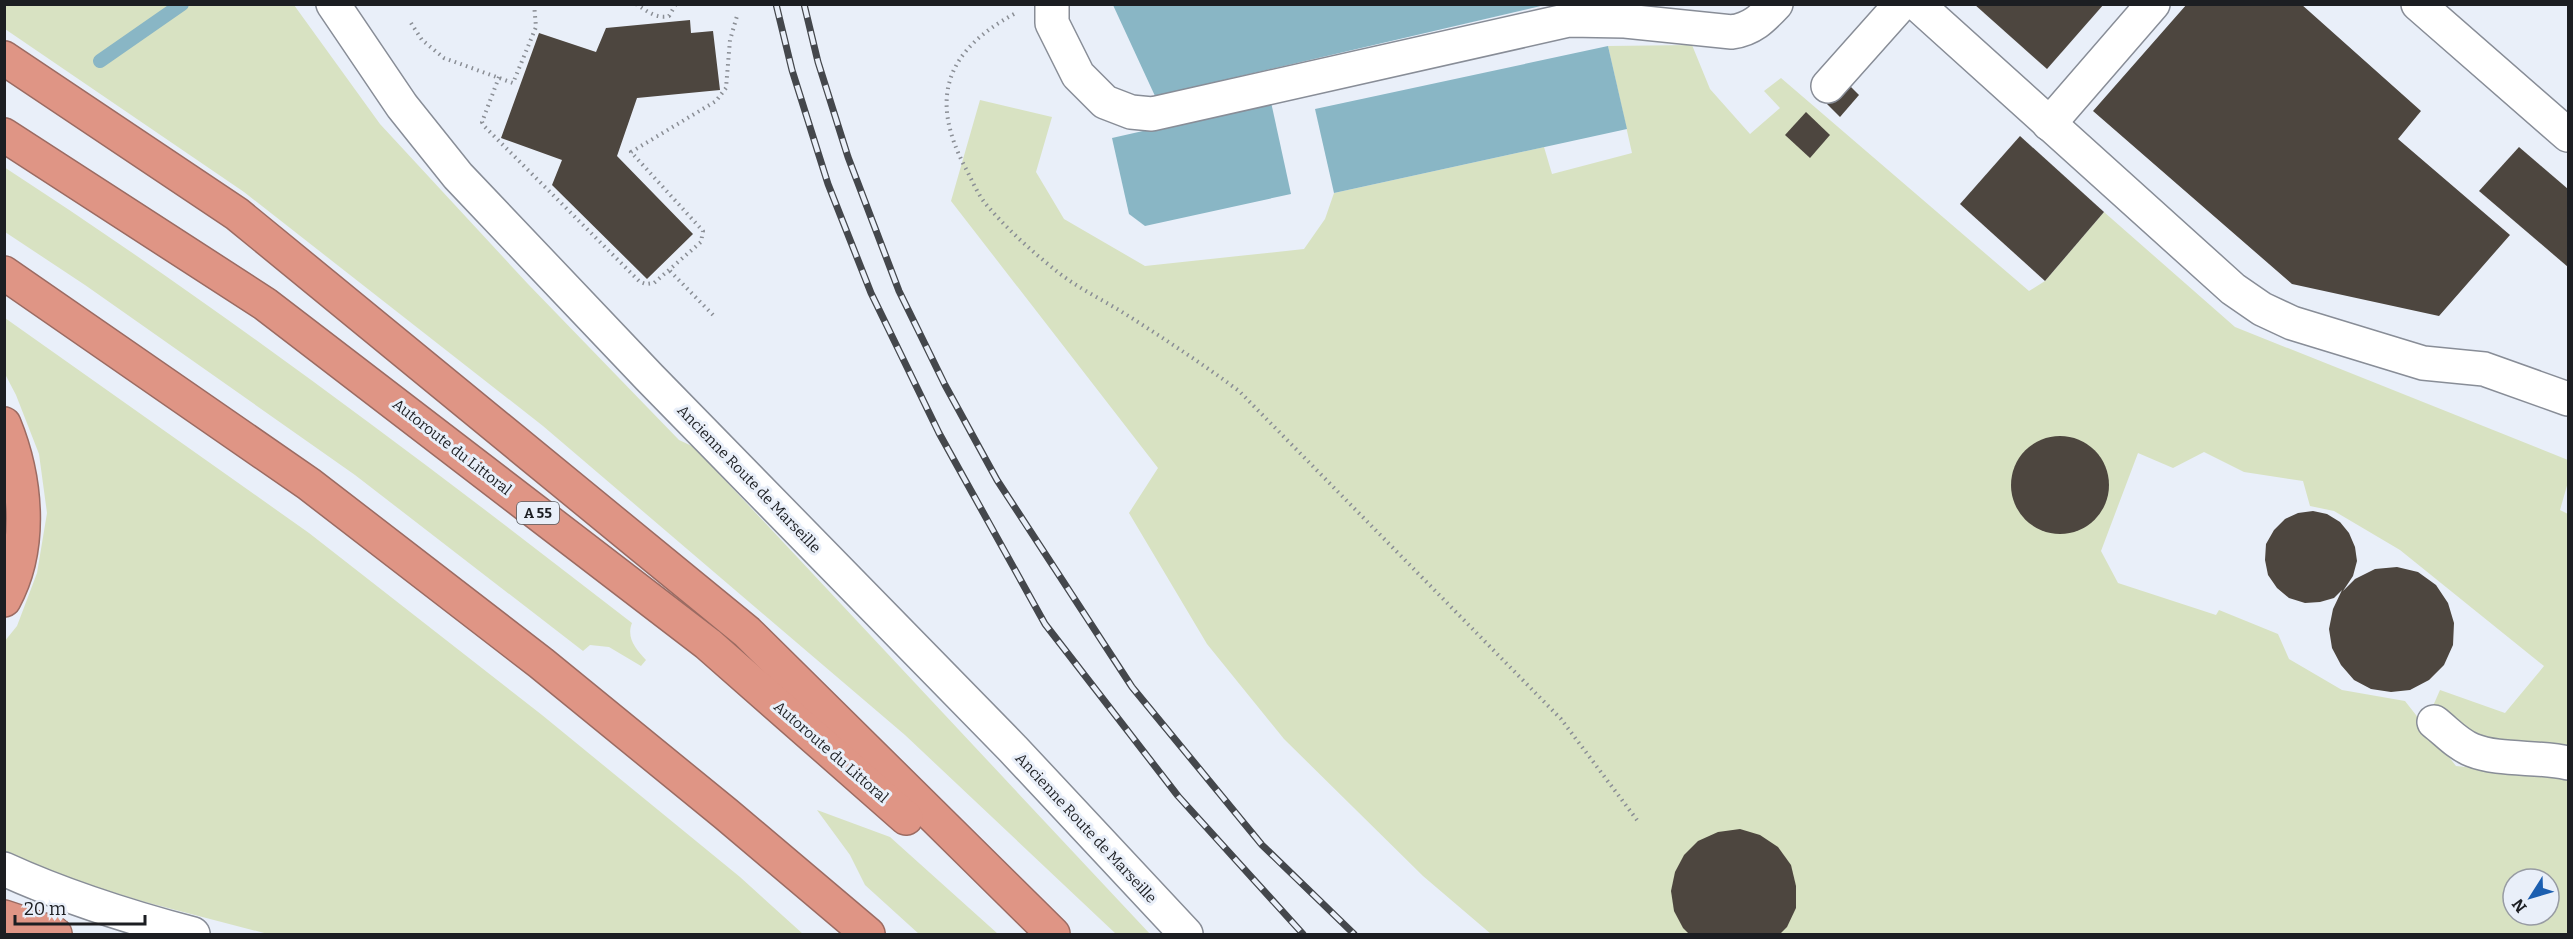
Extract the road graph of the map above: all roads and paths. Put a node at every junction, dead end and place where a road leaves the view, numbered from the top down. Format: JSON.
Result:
{"nodes":[{"id":1,"x":333,"y":4,"type":"edge"},
{"id":2,"x":534,"y":4,"type":"edge"},
{"id":3,"x":636,"y":4,"type":"edge"},
{"id":4,"x":676,"y":4,"type":"edge"},
{"id":5,"x":1052,"y":4,"type":"edge"},
{"id":6,"x":1776,"y":4,"type":"edge"},
{"id":7,"x":1901,"y":4,"type":"edge"},
{"id":8,"x":1917,"y":4,"type":"edge"},
{"id":9,"x":2153,"y":4,"type":"edge"},
{"id":10,"x":2418,"y":4,"type":"edge"},
{"id":11,"x":1017,"y":12,"type":"dead end"},
{"id":12,"x":737,"y":16,"type":"dead end"},
{"id":13,"x":411,"y":23,"type":"dead end"},
{"id":14,"x":4,"y":58,"type":"edge"},
{"id":15,"x":500,"y":77,"type":"junction"},
{"id":16,"x":1828,"y":86,"type":"dead end"},
{"id":17,"x":2049,"y":124,"type":"junction"},
{"id":18,"x":4,"y":135,"type":"edge"},
{"id":19,"x":2568,"y":135,"type":"edge"},
{"id":20,"x":670,"y":271,"type":"junction"},
{"id":21,"x":4,"y":273,"type":"edge"},
{"id":22,"x":714,"y":316,"type":"dead end"},
{"id":23,"x":2568,"y":399,"type":"edge"},
{"id":24,"x":4,"y":424,"type":"edge"},
{"id":25,"x":4,"y":600,"type":"edge"},
{"id":26,"x":2434,"y":722,"type":"dead end"},
{"id":27,"x":2568,"y":764,"type":"edge"},
{"id":28,"x":1637,"y":820,"type":"dead end"},
{"id":29,"x":4,"y":869,"type":"edge"},
{"id":30,"x":4,"y":917,"type":"edge"},
{"id":31,"x":55,"y":934,"type":"edge"},
{"id":32,"x":193,"y":934,"type":"edge"},
{"id":33,"x":868,"y":934,"type":"edge"},
{"id":34,"x":1038,"y":934,"type":"edge"},
{"id":35,"x":1053,"y":934,"type":"edge"},
{"id":36,"x":1186,"y":934,"type":"edge"}],
"edges":[{"from":1,"to":36,"type":"street","name":"Ancienne Route de Marseille"},
{"from":2,"to":15,"type":"path"},
{"from":3,"to":4,"type":"path"},
{"from":5,"to":6,"type":"street"},
{"from":7,"to":16,"type":"street"},
{"from":8,"to":17,"type":"street"},
{"from":9,"to":17,"type":"street"},
{"from":10,"to":19,"type":"street"},
{"from":11,"to":28,"type":"path"},
{"from":12,"to":20,"type":"path"},
{"from":13,"to":15,"type":"path"},
{"from":14,"to":35,"type":"highway"},
{"from":15,"to":20,"type":"path"},
{"from":17,"to":23,"type":"street"},
{"from":18,"to":34,"type":"highway","name":"Autoroute du Littoral","number":"A 55"},
{"from":20,"to":22,"type":"path"},
{"from":21,"to":33,"type":"highway"},
{"from":24,"to":25,"type":"highway"},
{"from":26,"to":27,"type":"street"},
{"from":29,"to":32,"type":"street"},
{"from":30,"to":31,"type":"highway"}]}
